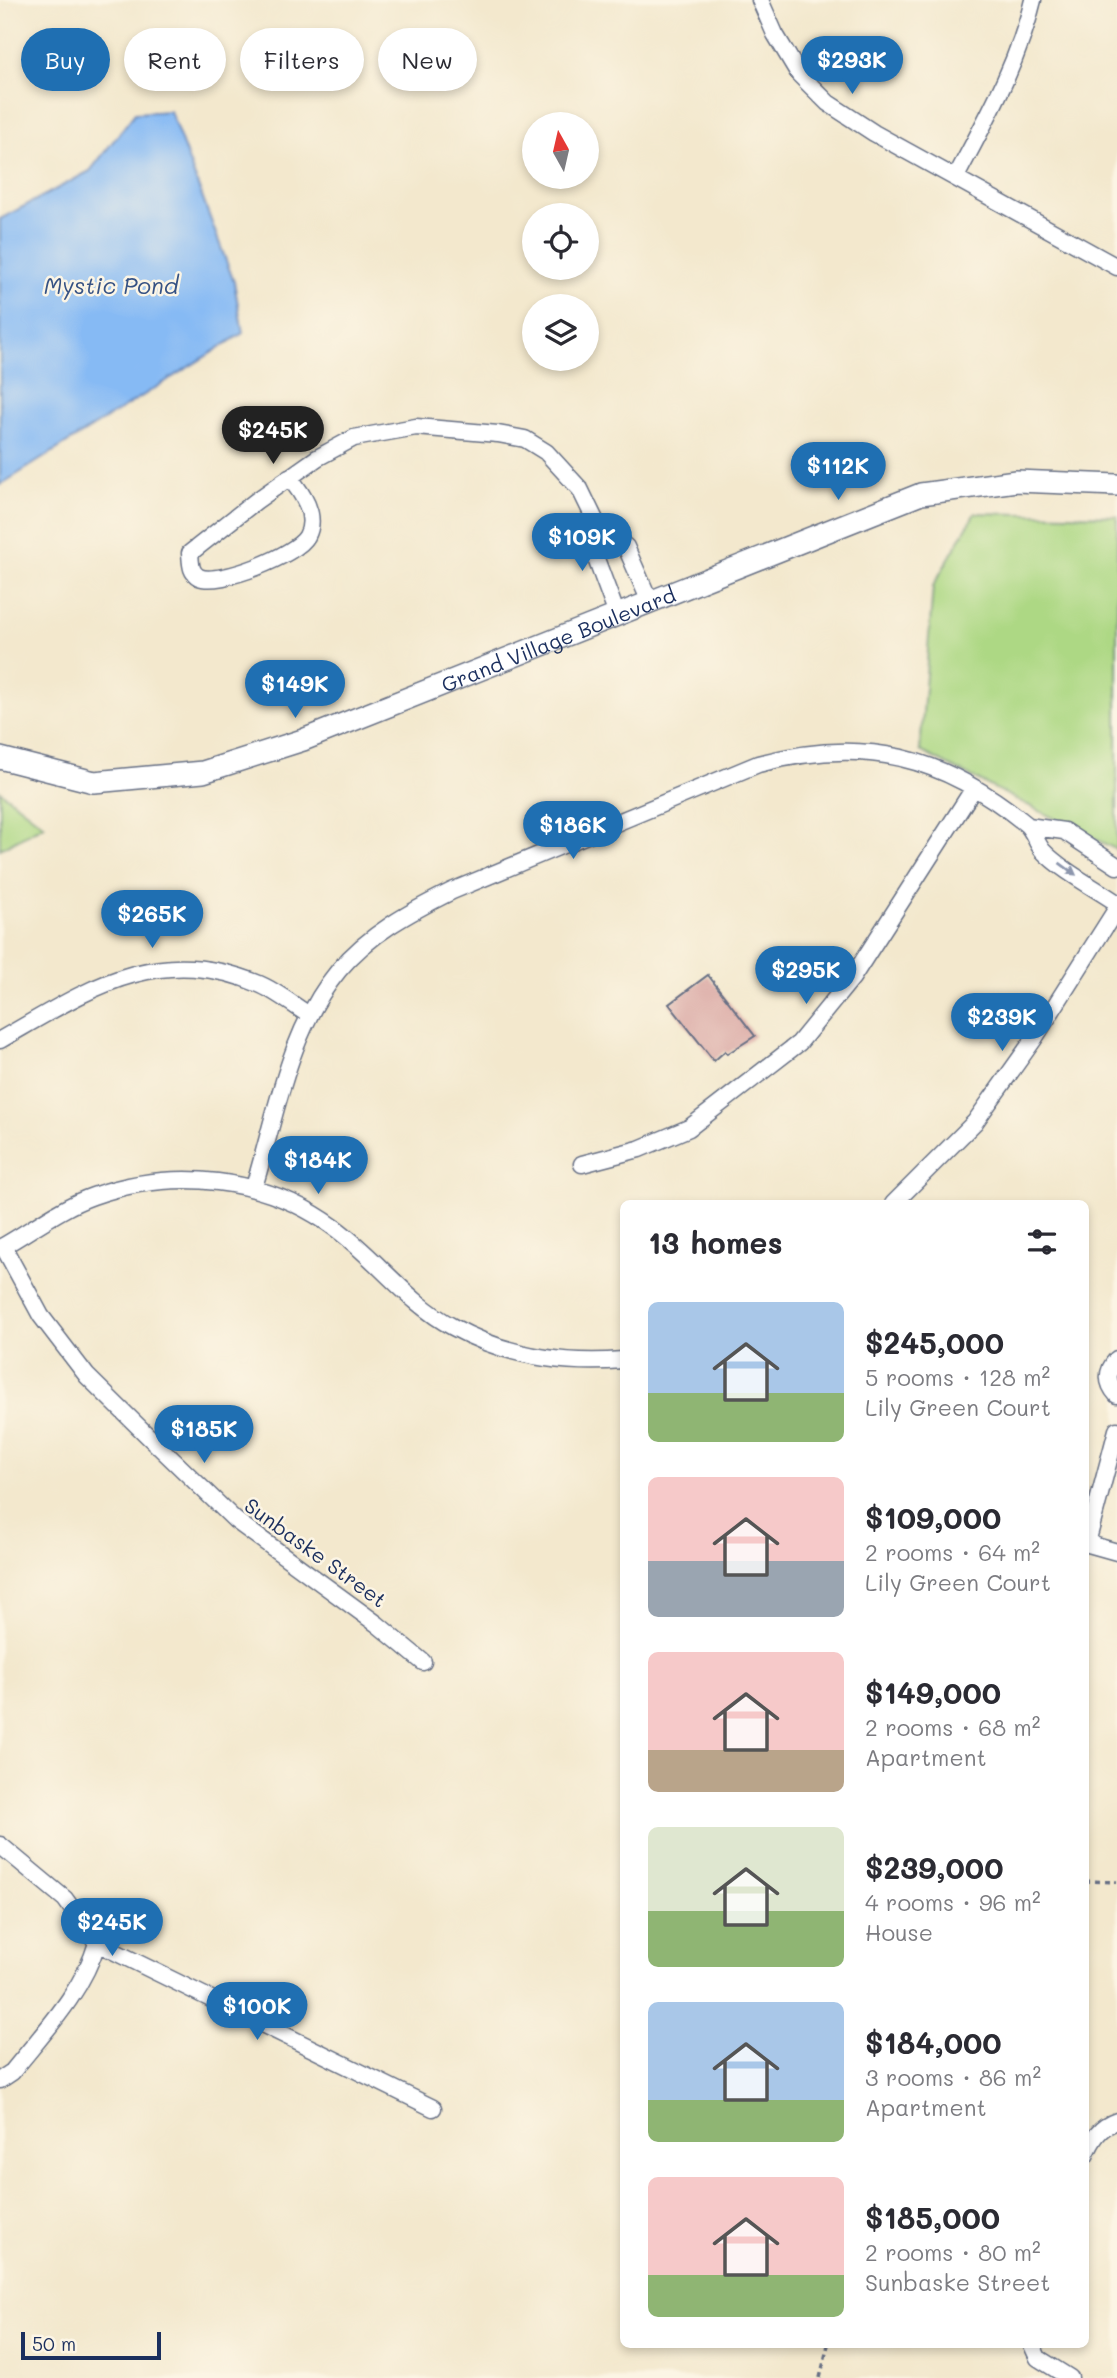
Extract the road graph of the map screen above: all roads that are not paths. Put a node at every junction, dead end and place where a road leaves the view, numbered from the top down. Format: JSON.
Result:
{"nodes":[{"id":1,"x":760,"y":0,"type":"edge"},
{"id":2,"x":1033,"y":0,"type":"edge"},
{"id":3,"x":956,"y":177,"type":"junction"},
{"id":4,"x":1117,"y":267,"type":"edge"},
{"id":5,"x":289,"y":477,"type":"junction"},
{"id":6,"x":1117,"y":485,"type":"edge"},
{"id":7,"x":596,"y":522,"type":"junction"},
{"id":8,"x":650,"y":602,"type":"junction"},
{"id":9,"x":617,"y":615,"type":"junction"},
{"id":10,"x":0,"y":758,"type":"edge"},
{"id":11,"x":974,"y":788,"type":"junction"},
{"id":12,"x":1028,"y":826,"type":"junction"},
{"id":13,"x":1117,"y":866,"type":"edge"},
{"id":14,"x":1117,"y":906,"type":"edge"},
{"id":15,"x":309,"y":1015,"type":"junction"},
{"id":16,"x":0,"y":1040,"type":"edge"},
{"id":17,"x":582,"y":1164,"type":"dead end"},
{"id":18,"x":254,"y":1188,"type":"junction"},
{"id":19,"x":897,"y":1200,"type":"edge"},
{"id":20,"x":2,"y":1247,"type":"edge"},
{"id":21,"x":1117,"y":1359,"type":"edge"},
{"id":22,"x":620,"y":1360,"type":"edge"},
{"id":23,"x":1117,"y":1395,"type":"edge"},
{"id":24,"x":1117,"y":1430,"type":"edge"},
{"id":25,"x":1089,"y":1532,"type":"edge"},
{"id":26,"x":1089,"y":1544,"type":"edge"},
{"id":27,"x":1117,"y":1552,"type":"edge"},
{"id":28,"x":423,"y":1661,"type":"dead end"},
{"id":29,"x":0,"y":1845,"type":"edge"},
{"id":30,"x":97,"y":1943,"type":"junction"},
{"id":31,"x":0,"y":2080,"type":"edge"},
{"id":32,"x":433,"y":2108,"type":"dead end"},
{"id":33,"x":1111,"y":2123,"type":"edge"},
{"id":34,"x":1089,"y":2147,"type":"edge"},
{"id":35,"x":1033,"y":2348,"type":"edge"},
{"id":36,"x":1070,"y":2378,"type":"edge"}],
"edges":[{"from":1,"to":3,"type":"street"},
{"from":2,"to":3,"type":"street"},
{"from":3,"to":4,"type":"street"},
{"from":5,"to":5,"type":"street"},
{"from":5,"to":7,"type":"street"},
{"from":6,"to":8,"type":"street","name":"Grand Village Boulevard"},
{"from":7,"to":8,"type":"street"},
{"from":7,"to":9,"type":"street"},
{"from":8,"to":9,"type":"street","name":"Grand Village Boulevard"},
{"from":9,"to":10,"type":"street","name":"Grand Village Boulevard"},
{"from":11,"to":12,"type":"street"},
{"from":11,"to":15,"type":"street"},
{"from":11,"to":17,"type":"street"},
{"from":12,"to":13,"type":"street"},
{"from":12,"to":14,"type":"street","one_way":true},
{"from":14,"to":19,"type":"street"},
{"from":15,"to":16,"type":"street"},
{"from":15,"to":18,"type":"street"},
{"from":18,"to":20,"type":"street"},
{"from":18,"to":22,"type":"street"},
{"from":20,"to":28,"type":"street","name":"Sunbaske Street"},
{"from":21,"to":23,"type":"street"},
{"from":24,"to":25,"type":"street"},
{"from":26,"to":27,"type":"street"},
{"from":29,"to":30,"type":"street"},
{"from":30,"to":31,"type":"street"},
{"from":30,"to":32,"type":"street"},
{"from":33,"to":34,"type":"street"},
{"from":35,"to":36,"type":"street"}]}
